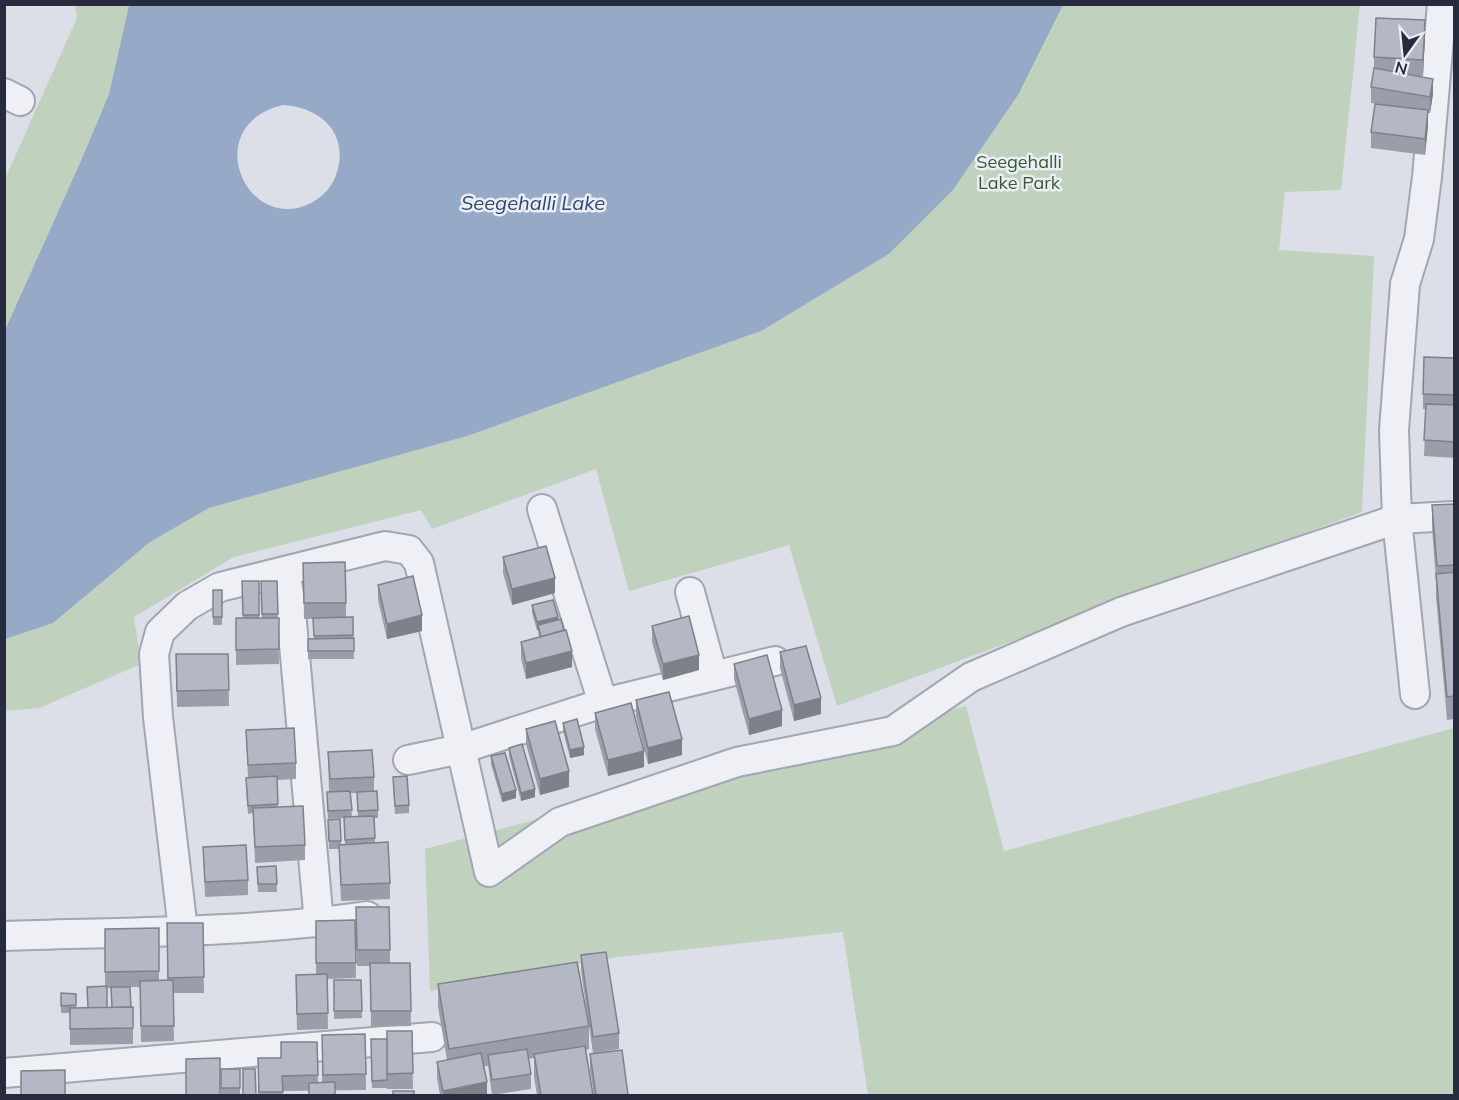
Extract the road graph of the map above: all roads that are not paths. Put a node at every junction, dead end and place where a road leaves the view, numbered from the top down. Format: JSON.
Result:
{"nodes":[{"id":1,"x":1442,"y":4,"type":"edge"},
{"id":2,"x":542,"y":509,"type":"dead end"},
{"id":3,"x":1455,"y":516,"type":"edge"},
{"id":4,"x":1397,"y":519,"type":"junction"},
{"id":5,"x":285,"y":571,"type":"junction"},
{"id":6,"x":690,"y":592,"type":"dead end"},
{"id":7,"x":775,"y":662,"type":"dead end"},
{"id":8,"x":713,"y":676,"type":"junction"},
{"id":9,"x":1415,"y":694,"type":"dead end"},
{"id":10,"x":603,"y":703,"type":"junction"},
{"id":11,"x":461,"y":749,"type":"junction"},
{"id":12,"x":408,"y":760,"type":"dead end"},
{"id":13,"x":367,"y":916,"type":"edge"},
{"id":14,"x":319,"y":923,"type":"junction"},
{"id":15,"x":183,"y":930,"type":"junction"},
{"id":16,"x":4,"y":936,"type":"edge"},
{"id":17,"x":432,"y":1037,"type":"dead end"},
{"id":18,"x":4,"y":1073,"type":"edge"}],
"edges":[{"from":1,"to":4,"type":"street"},
{"from":2,"to":10,"type":"street"},
{"from":3,"to":4,"type":"street"},
{"from":4,"to":9,"type":"street"},
{"from":4,"to":11,"type":"street"},
{"from":5,"to":11,"type":"street"},
{"from":5,"to":14,"type":"street"},
{"from":5,"to":15,"type":"street"},
{"from":6,"to":8,"type":"street"},
{"from":7,"to":8,"type":"street"},
{"from":8,"to":10,"type":"street"},
{"from":10,"to":11,"type":"street"},
{"from":11,"to":12,"type":"street"},
{"from":13,"to":14,"type":"street"},
{"from":14,"to":15,"type":"street"},
{"from":15,"to":16,"type":"street"},
{"from":17,"to":18,"type":"street"}]}
